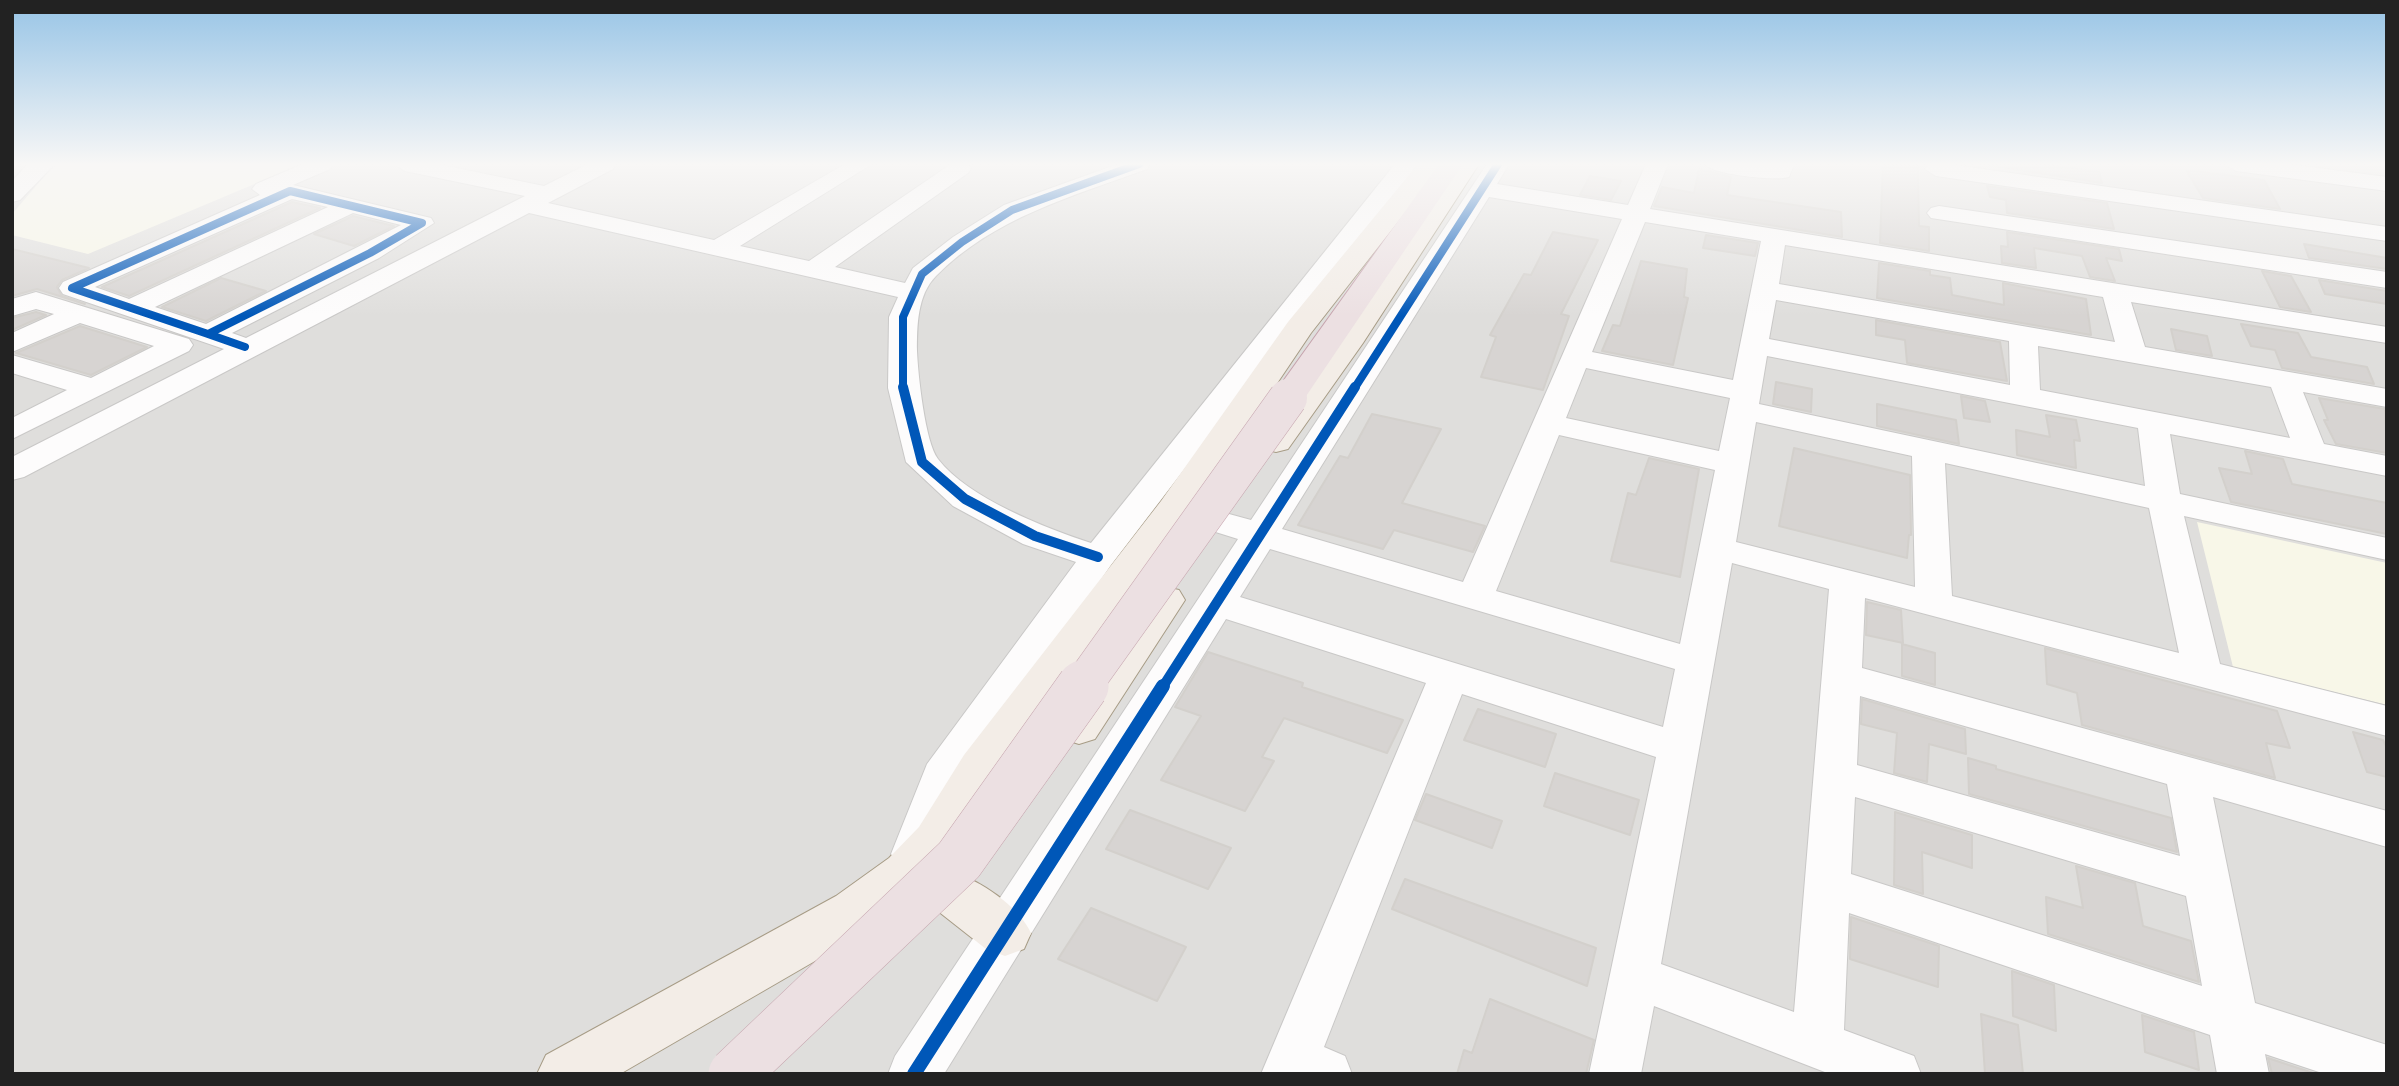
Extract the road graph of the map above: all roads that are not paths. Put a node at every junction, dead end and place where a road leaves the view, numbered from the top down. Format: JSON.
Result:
{"nodes":[{"id":1,"x":204,"y":215,"type":"edge"},
{"id":2,"x":233,"y":215,"type":"edge"},
{"id":3,"x":246,"y":215,"type":"edge"},
{"id":4,"x":333,"y":215,"type":"edge"},
{"id":5,"x":387,"y":215,"type":"edge"},
{"id":6,"x":506,"y":215,"type":"edge"},
{"id":7,"x":595,"y":215,"type":"edge"},
{"id":8,"x":775,"y":215,"type":"edge"},
{"id":9,"x":893,"y":215,"type":"edge"},
{"id":10,"x":1005,"y":215,"type":"edge"},
{"id":11,"x":1367,"y":215,"type":"edge"},
{"id":12,"x":1390,"y":215,"type":"edge"},
{"id":13,"x":1442,"y":215,"type":"edge"},
{"id":14,"x":1446,"y":215,"type":"edge"},
{"id":15,"x":1630,"y":215,"type":"edge"},
{"id":16,"x":1939,"y":215,"type":"edge"},
{"id":17,"x":1951,"y":215,"type":"edge"},
{"id":18,"x":2114,"y":215,"type":"edge"},
{"id":19,"x":2258,"y":215,"type":"edge"},
{"id":20,"x":1635,"y":216,"type":"junction"},
{"id":21,"x":2267,"y":216,"type":"junction"},
{"id":22,"x":295,"y":233,"type":"junction"},
{"id":23,"x":2387,"y":234,"type":"edge"},
{"id":24,"x":1774,"y":238,"type":"junction"},
{"id":25,"x":2124,"y":240,"type":"junction"},
{"id":26,"x":719,"y":248,"type":"junction"},
{"id":27,"x":370,"y":253,"type":"junction"},
{"id":28,"x":1942,"y":265,"type":"junction"},
{"id":29,"x":2294,"y":266,"type":"junction"},
{"id":30,"x":814,"y":270,"type":"junction"},
{"id":31,"x":2387,"y":280,"type":"edge"},
{"id":32,"x":1765,"y":290,"type":"junction"},
{"id":33,"x":2115,"y":292,"type":"junction"},
{"id":34,"x":914,"y":293,"type":"junction"},
{"id":35,"x":12,"y":297,"type":"edge"},
{"id":36,"x":133,"y":307,"type":"junction"},
{"id":37,"x":12,"y":308,"type":"edge"},
{"id":38,"x":77,"y":314,"type":"junction"},
{"id":39,"x":207,"y":335,"type":"junction"},
{"id":40,"x":2023,"y":335,"type":"junction"},
{"id":41,"x":2387,"y":335,"type":"edge"},
{"id":42,"x":12,"y":344,"type":"edge"},
{"id":43,"x":1755,"y":345,"type":"junction"},
{"id":44,"x":245,"y":348,"type":"junction"},
{"id":45,"x":2133,"y":354,"type":"junction"},
{"id":46,"x":1576,"y":357,"type":"junction"},
{"id":47,"x":12,"y":364,"type":"edge"},
{"id":48,"x":2283,"y":380,"type":"junction"},
{"id":49,"x":91,"y":388,"type":"junction"},
{"id":50,"x":2025,"y":397,"type":"junction"},
{"id":51,"x":2387,"y":398,"type":"edge"},
{"id":52,"x":1744,"y":401,"type":"junction"},
{"id":53,"x":2153,"y":422,"type":"junction"},
{"id":54,"x":1548,"y":423,"type":"junction"},
{"id":55,"x":12,"y":431,"type":"edge"},
{"id":56,"x":56,"y":448,"type":"junction"},
{"id":57,"x":1928,"y":450,"type":"junction"},
{"id":58,"x":2311,"y":452,"type":"junction"},
{"id":59,"x":1733,"y":464,"type":"junction"},
{"id":60,"x":2387,"y":466,"type":"edge"},
{"id":61,"x":12,"y":470,"type":"edge"},
{"id":62,"x":2164,"y":501,"type":"junction"},
{"id":63,"x":1240,"y":528,"type":"junction"},
{"id":64,"x":1717,"y":548,"type":"junction"},
{"id":65,"x":2387,"y":549,"type":"edge"},
{"id":66,"x":1098,"y":557,"type":"junction"},
{"id":67,"x":1848,"y":581,"type":"junction"},
{"id":68,"x":1475,"y":597,"type":"junction"},
{"id":69,"x":1217,"y":603,"type":"junction"},
{"id":70,"x":1934,"y":603,"type":"junction"},
{"id":71,"x":1696,"y":662,"type":"junction"},
{"id":72,"x":2202,"y":671,"type":"junction"},
{"id":73,"x":1449,"y":676,"type":"junction"},
{"id":74,"x":1841,"y":676,"type":"junction"},
{"id":75,"x":2387,"y":721,"type":"edge"},
{"id":76,"x":1679,"y":748,"type":"junction"},
{"id":77,"x":2187,"y":773,"type":"junction"},
{"id":78,"x":1835,"y":775,"type":"junction"},
{"id":79,"x":2387,"y":829,"type":"edge"},
{"id":80,"x":929,"y":883,"type":"junction"},
{"id":81,"x":2208,"y":883,"type":"junction"},
{"id":82,"x":1828,"y":886,"type":"junction"},
{"id":83,"x":854,"y":912,"type":"junction"},
{"id":84,"x":1005,"y":933,"type":"junction"},
{"id":85,"x":902,"y":940,"type":"junction"},
{"id":86,"x":1634,"y":976,"type":"junction"},
{"id":87,"x":2233,"y":1020,"type":"junction"},
{"id":88,"x":1817,"y":1045,"type":"junction"},
{"id":89,"x":1302,"y":1069,"type":"edge"},
{"id":90,"x":2387,"y":1070,"type":"edge"},
{"id":91,"x":566,"y":1074,"type":"edge"},
{"id":92,"x":732,"y":1074,"type":"edge"},
{"id":93,"x":914,"y":1074,"type":"edge"},
{"id":94,"x":1615,"y":1074,"type":"edge"},
{"id":95,"x":1895,"y":1074,"type":"edge"},
{"id":96,"x":2243,"y":1074,"type":"edge"}],
"edges":[{"from":1,"to":35,"type":"street"},
{"from":2,"to":36,"type":"street"},
{"from":3,"to":22,"type":"street"},
{"from":4,"to":22,"type":"street"},
{"from":5,"to":27,"type":"street"},
{"from":6,"to":44,"type":"street"},
{"from":7,"to":26,"type":"street"},
{"from":8,"to":26,"type":"street"},
{"from":9,"to":30,"type":"street"},
{"from":10,"to":34,"type":"street"},
{"from":11,"to":66,"type":"street"},
{"from":12,"to":80,"type":"main road"},
{"from":13,"to":92,"type":"highway","bridge":true},
{"from":14,"to":63,"type":"street"},
{"from":15,"to":20,"type":"street"},
{"from":16,"to":28,"type":"street"},
{"from":17,"to":25,"type":"street"},
{"from":18,"to":25,"type":"street"},
{"from":19,"to":21,"type":"street"},
{"from":20,"to":24,"type":"street"},
{"from":20,"to":46,"type":"street"},
{"from":21,"to":23,"type":"street"},
{"from":21,"to":29,"type":"street"},
{"from":22,"to":27,"type":"street"},
{"from":22,"to":36,"type":"street"},
{"from":24,"to":28,"type":"street"},
{"from":24,"to":32,"type":"street"},
{"from":25,"to":29,"type":"street"},
{"from":26,"to":30,"type":"street"},
{"from":27,"to":39,"type":"street"},
{"from":28,"to":33,"type":"street"},
{"from":29,"to":31,"type":"street"},
{"from":30,"to":34,"type":"street"},
{"from":32,"to":40,"type":"street"},
{"from":32,"to":43,"type":"street"},
{"from":33,"to":41,"type":"street"},
{"from":33,"to":45,"type":"street"},
{"from":34,"to":66,"type":"street"},
{"from":36,"to":39,"type":"street"},
{"from":37,"to":38,"type":"street"},
{"from":38,"to":42,"type":"street"},
{"from":38,"to":49,"type":"street"},
{"from":39,"to":44,"type":"street"},
{"from":40,"to":45,"type":"street"},
{"from":40,"to":50,"type":"street"},
{"from":43,"to":50,"type":"street"},
{"from":43,"to":52,"type":"street"},
{"from":44,"to":56,"type":"street"},
{"from":45,"to":48,"type":"street"},
{"from":46,"to":52,"type":"street"},
{"from":46,"to":54,"type":"street"},
{"from":47,"to":49,"type":"street"},
{"from":48,"to":51,"type":"street"},
{"from":48,"to":58,"type":"street"},
{"from":49,"to":55,"type":"street"},
{"from":50,"to":53,"type":"street"},
{"from":52,"to":57,"type":"street"},
{"from":52,"to":59,"type":"street"},
{"from":53,"to":58,"type":"street"},
{"from":53,"to":62,"type":"street"},
{"from":54,"to":59,"type":"street"},
{"from":54,"to":68,"type":"street"},
{"from":55,"to":56,"type":"street"},
{"from":56,"to":61,"type":"street"},
{"from":57,"to":62,"type":"street"},
{"from":57,"to":70,"type":"street"},
{"from":58,"to":60,"type":"street"},
{"from":59,"to":64,"type":"street"},
{"from":62,"to":65,"type":"street"},
{"from":62,"to":72,"type":"street"},
{"from":63,"to":68,"type":"street"},
{"from":63,"to":69,"type":"street"},
{"from":63,"to":80,"type":"main road"},
{"from":64,"to":67,"type":"street"},
{"from":64,"to":71,"type":"street"},
{"from":66,"to":80,"type":"street"},
{"from":67,"to":70,"type":"street"},
{"from":67,"to":74,"type":"street"},
{"from":68,"to":71,"type":"street"},
{"from":69,"to":73,"type":"street"},
{"from":69,"to":84,"type":"street"},
{"from":70,"to":72,"type":"street"},
{"from":71,"to":76,"type":"street"},
{"from":72,"to":75,"type":"street"},
{"from":73,"to":76,"type":"street"},
{"from":73,"to":89,"type":"street"},
{"from":74,"to":77,"type":"street"},
{"from":74,"to":78,"type":"street"},
{"from":76,"to":86,"type":"street"},
{"from":77,"to":79,"type":"street"},
{"from":77,"to":81,"type":"street"},
{"from":78,"to":81,"type":"street"},
{"from":78,"to":82,"type":"street"},
{"from":80,"to":83,"type":"main road"},
{"from":80,"to":84,"type":"main road"},
{"from":80,"to":85,"type":"main road"},
{"from":81,"to":87,"type":"street"},
{"from":82,"to":87,"type":"street"},
{"from":82,"to":88,"type":"street"},
{"from":83,"to":85,"type":"main road"},
{"from":83,"to":91,"type":"main road"},
{"from":84,"to":93,"type":"street"},
{"from":85,"to":92,"type":"main road"},
{"from":86,"to":88,"type":"street"},
{"from":86,"to":94,"type":"street"},
{"from":87,"to":90,"type":"street"},
{"from":87,"to":96,"type":"street"},
{"from":88,"to":95,"type":"street"}]}
